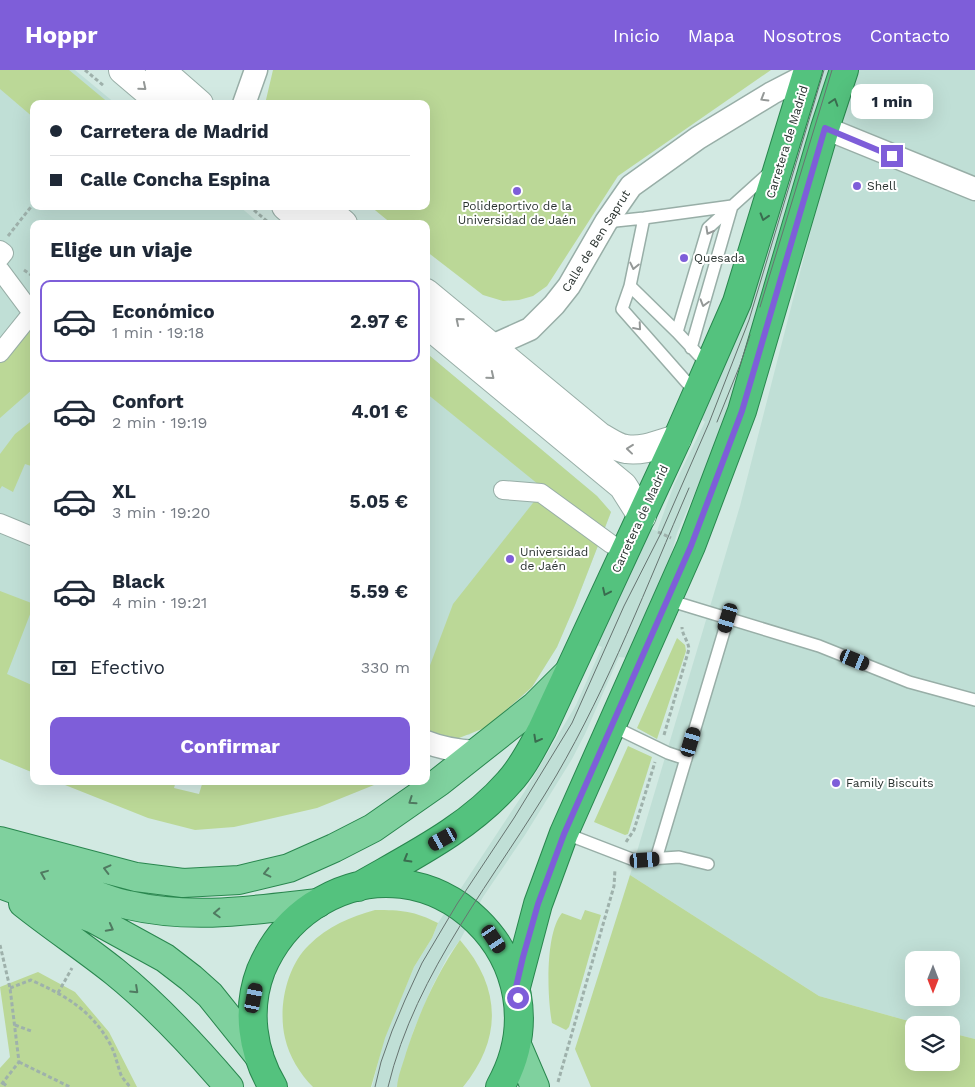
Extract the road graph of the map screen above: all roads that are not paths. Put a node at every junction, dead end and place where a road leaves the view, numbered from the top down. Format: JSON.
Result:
{"nodes":[{"id":1,"x":123,"y":70,"type":"edge"},
{"id":2,"x":160,"y":70,"type":"edge"},
{"id":3,"x":256,"y":70,"type":"edge"},
{"id":4,"x":844,"y":70,"type":"edge"},
{"id":5,"x":808,"y":72,"type":"edge"},
{"id":6,"x":158,"y":100,"type":"edge"},
{"id":7,"x":194,"y":100,"type":"edge"},
{"id":8,"x":245,"y":100,"type":"edge"},
{"id":9,"x":825,"y":128,"type":"junction"},
{"id":10,"x":782,"y":161,"type":"junction"},
{"id":11,"x":975,"y":190,"type":"edge"},
{"id":12,"x":732,"y":206,"type":"junction"},
{"id":13,"x":291,"y":210,"type":"edge"},
{"id":14,"x":326,"y":210,"type":"edge"},
{"id":15,"x":644,"y":218,"type":"junction"},
{"id":16,"x":302,"y":220,"type":"edge"},
{"id":17,"x":338,"y":220,"type":"edge"},
{"id":18,"x":606,"y":222,"type":"junction"},
{"id":19,"x":3,"y":245,"type":"edge"},
{"id":20,"x":0,"y":258,"type":"edge"},
{"id":21,"x":0,"y":270,"type":"edge"},
{"id":22,"x":630,"y":286,"type":"junction"},
{"id":23,"x":430,"y":297,"type":"edge"},
{"id":24,"x":30,"y":311,"type":"edge"},
{"id":25,"x":30,"y":316,"type":"edge"},
{"id":26,"x":430,"y":326,"type":"edge"},
{"id":27,"x":677,"y":332,"type":"junction"},
{"id":28,"x":490,"y":347,"type":"junction"},
{"id":29,"x":0,"y":353,"type":"edge"},
{"id":30,"x":700,"y":357,"type":"junction"},
{"id":31,"x":697,"y":394,"type":"junction"},
{"id":32,"x":678,"y":439,"type":"junction"},
{"id":33,"x":503,"y":490,"type":"dead end"},
{"id":34,"x":640,"y":520,"type":"junction"},
{"id":35,"x":0,"y":523,"type":"edge"},
{"id":36,"x":30,"y":535,"type":"edge"},
{"id":37,"x":611,"y":544,"type":"dead end"},
{"id":38,"x":668,"y":600,"type":"junction"},
{"id":39,"x":728,"y":618,"type":"junction"},
{"id":40,"x":571,"y":670,"type":"junction"},
{"id":41,"x":975,"y":700,"type":"edge"},
{"id":42,"x":612,"y":726,"type":"junction"},
{"id":43,"x":430,"y":744,"type":"edge"},
{"id":44,"x":476,"y":752,"type":"junction"},
{"id":45,"x":430,"y":754,"type":"edge"},
{"id":46,"x":686,"y":759,"type":"junction"},
{"id":47,"x":439,"y":782,"type":"junction"},
{"id":48,"x":564,"y":834,"type":"junction"},
{"id":49,"x":0,"y":841,"type":"edge"},
{"id":50,"x":0,"y":857,"type":"edge"},
{"id":51,"x":656,"y":859,"type":"junction"},
{"id":52,"x":708,"y":864,"type":"dead end"},
{"id":53,"x":0,"y":885,"type":"edge"},
{"id":54,"x":358,"y":887,"type":"junction"},
{"id":55,"x":318,"y":903,"type":"junction"},
{"id":56,"x":516,"y":987,"type":"junction"},
{"id":57,"x":517,"y":1045,"type":"junction"},
{"id":58,"x":259,"y":1056,"type":"junction"},
{"id":59,"x":228,"y":1087,"type":"edge"},
{"id":60,"x":273,"y":1087,"type":"edge"},
{"id":61,"x":500,"y":1087,"type":"edge"},
{"id":62,"x":535,"y":1087,"type":"edge"}],
"edges":[{"from":1,"to":6,"type":"street","one_way":true},
{"from":2,"to":7,"type":"street"},
{"from":3,"to":8,"type":"street"},
{"from":9,"to":4,"type":"highway","one_way":true},
{"from":5,"to":10,"type":"highway","name":"Carretera de Madrid"},
{"from":5,"to":18,"type":"street","name":"Calle de Ben Saprut","one_way":true},
{"from":9,"to":11,"type":"street"},
{"from":9,"to":38,"type":"highway"},
{"from":10,"to":12,"type":"lane"},
{"from":10,"to":30,"type":"highway","name":"Carretera de Madrid","one_way":true},
{"from":12,"to":15,"type":"lane"},
{"from":12,"to":27,"type":"lane","one_way":true},
{"from":12,"to":30,"type":"lane","one_way":true},
{"from":13,"to":16,"type":"street"},
{"from":14,"to":17,"type":"street"},
{"from":15,"to":18,"type":"lane"},
{"from":15,"to":22,"type":"lane","one_way":true},
{"from":18,"to":28,"type":"street","name":"Calle de Ben Saprut"},
{"from":19,"to":20,"type":"street"},
{"from":21,"to":24,"type":"street"},
{"from":22,"to":27,"type":"lane"},
{"from":22,"to":31,"type":"lane","one_way":true},
{"from":28,"to":23,"type":"street","one_way":true},
{"from":25,"to":29,"type":"street"},
{"from":26,"to":34,"type":"street","one_way":true},
{"from":27,"to":30,"type":"lane"},
{"from":32,"to":28,"type":"street","one_way":true},
{"from":30,"to":31,"type":"highway","name":"Carretera de Madrid"},
{"from":31,"to":32,"type":"highway","name":"Carretera de Madrid"},
{"from":32,"to":34,"type":"highway","name":"Carretera de Madrid"},
{"from":33,"to":37,"type":"street"},
{"from":34,"to":40,"type":"highway","name":"Carretera de Madrid","one_way":true},
{"from":35,"to":36,"type":"street"},
{"from":38,"to":39,"type":"lane"},
{"from":38,"to":42,"type":"highway"},
{"from":39,"to":41,"type":"lane"},
{"from":39,"to":46,"type":"lane"},
{"from":40,"to":44,"type":"main road"},
{"from":40,"to":54,"type":"highway","name":"Carretera de Madrid","one_way":true},
{"from":42,"to":46,"type":"lane"},
{"from":42,"to":48,"type":"highway"},
{"from":43,"to":44,"type":"street"},
{"from":44,"to":47,"type":"main road"},
{"from":45,"to":47,"type":"street"},
{"from":46,"to":51,"type":"lane"},
{"from":47,"to":49,"type":"main road","one_way":true},
{"from":48,"to":51,"type":"lane"},
{"from":48,"to":56,"type":"highway"},
{"from":55,"to":50,"type":"main road","one_way":true},
{"from":51,"to":52,"type":"lane"},
{"from":53,"to":58,"type":"main road","one_way":true},
{"from":53,"to":59,"type":"main road","one_way":true},
{"from":54,"to":55,"type":"highway"},
{"from":54,"to":56,"type":"highway"},
{"from":55,"to":58,"type":"highway"},
{"from":56,"to":57,"type":"highway"},
{"from":57,"to":61,"type":"highway"},
{"from":57,"to":62,"type":"main road"},
{"from":58,"to":60,"type":"highway"}]}
